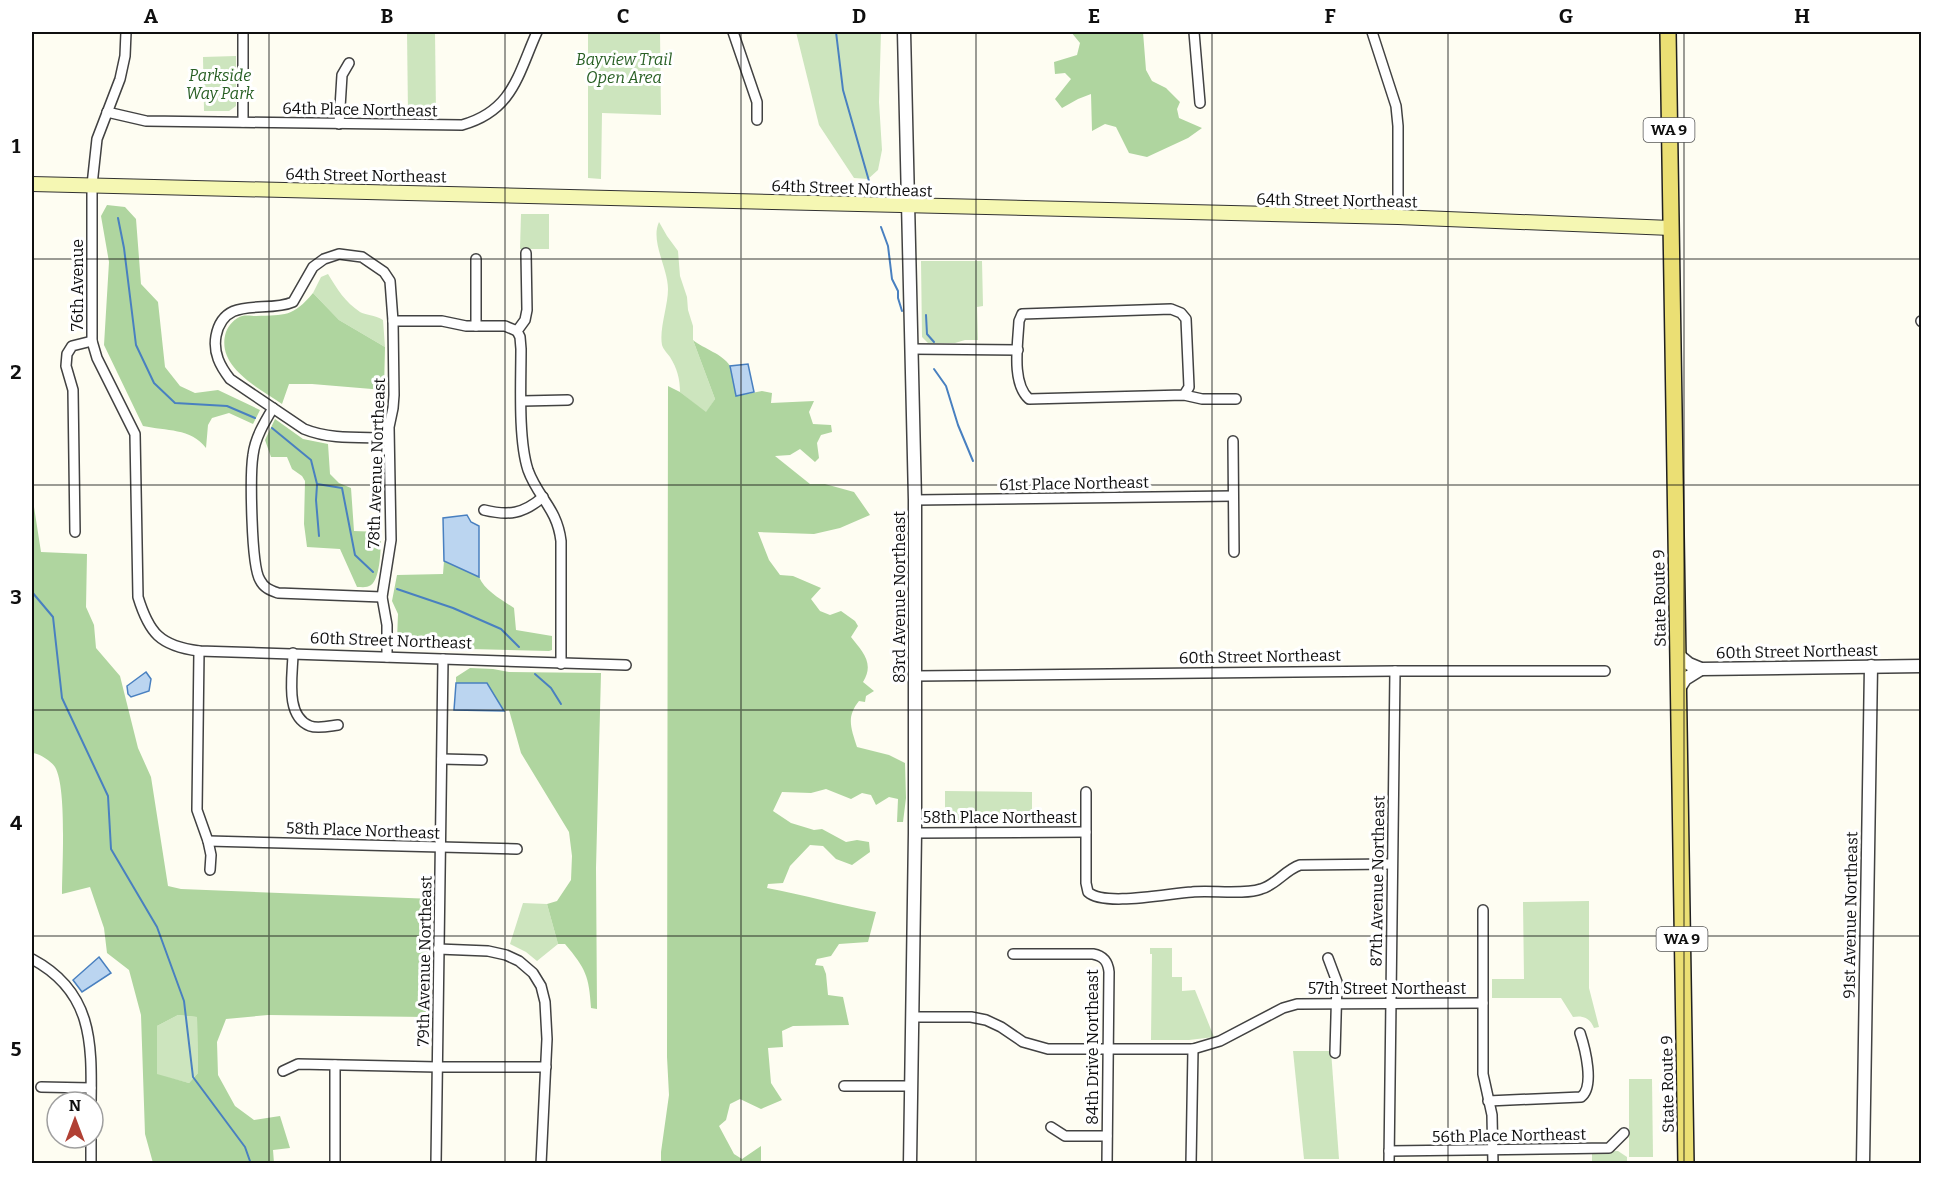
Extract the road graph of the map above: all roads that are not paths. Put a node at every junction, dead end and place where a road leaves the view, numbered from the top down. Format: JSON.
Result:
{"nodes":[{"id":1,"x":126,"y":32,"type":"edge"},
{"id":2,"x":243,"y":32,"type":"edge"},
{"id":3,"x":537,"y":32,"type":"edge"},
{"id":4,"x":733,"y":32,"type":"edge"},
{"id":5,"x":904,"y":32,"type":"edge"},
{"id":6,"x":1194,"y":32,"type":"edge"},
{"id":7,"x":1372,"y":32,"type":"edge"},
{"id":8,"x":1668,"y":32,"type":"edge"},
{"id":9,"x":350,"y":63,"type":"dead end"},
{"id":10,"x":1200,"y":103,"type":"dead end"},
{"id":11,"x":107,"y":112,"type":"junction"},
{"id":12,"x":758,"y":120,"type":"dead end"},
{"id":13,"x":243,"y":122,"type":"junction"},
{"id":14,"x":339,"y":124,"type":"junction"},
{"id":15,"x":32,"y":184,"type":"edge"},
{"id":16,"x":92,"y":185,"type":"junction"},
{"id":17,"x":908,"y":206,"type":"junction"},
{"id":18,"x":1398,"y":217,"type":"junction"},
{"id":19,"x":1671,"y":228,"type":"junction"},
{"id":20,"x":526,"y":253,"type":"dead end"},
{"id":21,"x":476,"y":259,"type":"dead end"},
{"id":22,"x":393,"y":321,"type":"junction"},
{"id":23,"x":476,"y":326,"type":"junction"},
{"id":24,"x":517,"y":331,"type":"junction"},
{"id":25,"x":92,"y":341,"type":"junction"},
{"id":26,"x":912,"y":349,"type":"junction"},
{"id":27,"x":1018,"y":350,"type":"junction"},
{"id":28,"x":1184,"y":395,"type":"junction"},
{"id":29,"x":1236,"y":399,"type":"dead end"},
{"id":30,"x":568,"y":400,"type":"dead end"},
{"id":31,"x":522,"y":401,"type":"junction"},
{"id":32,"x":273,"y":408,"type":"junction"},
{"id":33,"x":389,"y":438,"type":"junction"},
{"id":34,"x":1233,"y":441,"type":"dead end"},
{"id":35,"x":1233,"y":496,"type":"junction"},
{"id":36,"x":543,"y":497,"type":"junction"},
{"id":37,"x":915,"y":500,"type":"junction"},
{"id":38,"x":484,"y":510,"type":"dead end"},
{"id":39,"x":75,"y":532,"type":"dead end"},
{"id":40,"x":1234,"y":552,"type":"dead end"},
{"id":41,"x":382,"y":597,"type":"junction"},
{"id":42,"x":158,"y":636,"type":"joint"},
{"id":43,"x":199,"y":651,"type":"junction"},
{"id":44,"x":293,"y":653,"type":"junction"},
{"id":45,"x":1677,"y":654,"type":"junction"},
{"id":46,"x":387,"y":657,"type":"junction"},
{"id":47,"x":443,"y":659,"type":"junction"},
{"id":48,"x":561,"y":664,"type":"junction"},
{"id":49,"x":626,"y":665,"type":"dead end"},
{"id":50,"x":1871,"y":666,"type":"junction"},
{"id":51,"x":1922,"y":666,"type":"edge"},
{"id":52,"x":1701,"y":669,"type":"junction"},
{"id":53,"x":1395,"y":671,"type":"junction"},
{"id":54,"x":1605,"y":671,"type":"dead end"},
{"id":55,"x":915,"y":676,"type":"junction"},
{"id":56,"x":1678,"y":690,"type":"junction"},
{"id":57,"x":338,"y":725,"type":"dead end"},
{"id":58,"x":442,"y":759,"type":"junction"},
{"id":59,"x":482,"y":760,"type":"dead end"},
{"id":60,"x":1086,"y":792,"type":"dead end"},
{"id":61,"x":915,"y":832,"type":"junction"},
{"id":62,"x":1086,"y":832,"type":"junction"},
{"id":63,"x":208,"y":841,"type":"junction"},
{"id":64,"x":441,"y":848,"type":"junction"},
{"id":65,"x":517,"y":849,"type":"dead end"},
{"id":66,"x":1392,"y":864,"type":"junction"},
{"id":67,"x":210,"y":870,"type":"dead end"},
{"id":68,"x":1483,"y":910,"type":"dead end"},
{"id":69,"x":438,"y":949,"type":"junction"},
{"id":70,"x":1013,"y":954,"type":"dead end"},
{"id":71,"x":1328,"y":958,"type":"dead end"},
{"id":72,"x":32,"y":959,"type":"edge"},
{"id":73,"x":1336,"y":1003,"type":"junction"},
{"id":74,"x":1390,"y":1003,"type":"junction"},
{"id":75,"x":1483,"y":1003,"type":"junction"},
{"id":76,"x":912,"y":1017,"type":"junction"},
{"id":77,"x":1580,"y":1033,"type":"dead end"},
{"id":78,"x":1108,"y":1049,"type":"junction"},
{"id":79,"x":1193,"y":1049,"type":"junction"},
{"id":80,"x":1335,"y":1053,"type":"dead end"},
{"id":81,"x":335,"y":1065,"type":"junction"},
{"id":82,"x":437,"y":1067,"type":"junction"},
{"id":83,"x":546,"y":1067,"type":"junction"},
{"id":84,"x":283,"y":1071,"type":"dead end"},
{"id":85,"x":844,"y":1086,"type":"dead end"},
{"id":86,"x":911,"y":1086,"type":"junction"},
{"id":87,"x":41,"y":1087,"type":"dead end"},
{"id":88,"x":92,"y":1088,"type":"joint"},
{"id":89,"x":1488,"y":1101,"type":"junction"},
{"id":90,"x":1051,"y":1128,"type":"dead end"},
{"id":91,"x":1624,"y":1133,"type":"dead end"},
{"id":92,"x":1107,"y":1136,"type":"junction"},
{"id":93,"x":1389,"y":1151,"type":"junction"},
{"id":94,"x":1493,"y":1151,"type":"junction"},
{"id":95,"x":335,"y":1164,"type":"edge"},
{"id":96,"x":436,"y":1164,"type":"edge"},
{"id":97,"x":541,"y":1164,"type":"edge"},
{"id":98,"x":910,"y":1164,"type":"edge"},
{"id":99,"x":1107,"y":1164,"type":"edge"},
{"id":100,"x":1191,"y":1164,"type":"edge"},
{"id":101,"x":1389,"y":1164,"type":"edge"},
{"id":102,"x":1493,"y":1164,"type":"edge"},
{"id":103,"x":1686,"y":1164,"type":"edge"},
{"id":104,"x":1863,"y":1164,"type":"edge"}],
"edges":[{"from":1,"to":11,"type":"street","name":"76th Avenue"},
{"from":2,"to":13,"type":"street"},
{"from":3,"to":14,"type":"street","name":"64th Place Northeast"},
{"from":4,"to":12,"type":"street"},
{"from":5,"to":17,"type":"street","name":"83rd Avenue Northeast"},
{"from":6,"to":10,"type":"street"},
{"from":7,"to":18,"type":"street"},
{"from":8,"to":19,"type":"main road","name":"State Route 9","number":"WA 9"},
{"from":9,"to":14,"type":"street"},
{"from":11,"to":13,"type":"street","name":"64th Place Northeast"},
{"from":11,"to":16,"type":"street","name":"76th Avenue"},
{"from":13,"to":14,"type":"street","name":"64th Place Northeast"},
{"from":15,"to":16,"type":"main road","name":"64th Street Northeast"},
{"from":16,"to":17,"type":"main road","name":"64th Street Northeast"},
{"from":16,"to":25,"type":"street","name":"76th Avenue"},
{"from":17,"to":18,"type":"main road","name":"64th Street Northeast"},
{"from":17,"to":26,"type":"street","name":"83rd Avenue Northeast"},
{"from":18,"to":19,"type":"main road","name":"64th Street Northeast"},
{"from":19,"to":45,"type":"main road","name":"State Route 9","number":"WA 9"},
{"from":20,"to":24,"type":"street"},
{"from":21,"to":23,"type":"street"},
{"from":22,"to":23,"type":"street"},
{"from":22,"to":32,"type":"street","name":"78th Avenue Northeast"},
{"from":22,"to":33,"type":"street","name":"78th Avenue Northeast"},
{"from":23,"to":24,"type":"street"},
{"from":24,"to":31,"type":"street"},
{"from":25,"to":39,"type":"street"},
{"from":25,"to":42,"type":"street","name":"76th Avenue"},
{"from":26,"to":27,"type":"street"},
{"from":26,"to":37,"type":"street","name":"83rd Avenue Northeast"},
{"from":27,"to":28,"type":"street"},
{"from":27,"to":28,"type":"street"},
{"from":28,"to":29,"type":"street"},
{"from":30,"to":31,"type":"street"},
{"from":31,"to":36,"type":"street"},
{"from":32,"to":33,"type":"street"},
{"from":32,"to":41,"type":"street"},
{"from":33,"to":41,"type":"street","name":"78th Avenue Northeast"},
{"from":34,"to":35,"type":"street"},
{"from":35,"to":37,"type":"street","name":"61st Place Northeast"},
{"from":35,"to":40,"type":"street"},
{"from":36,"to":38,"type":"street"},
{"from":36,"to":48,"type":"street"},
{"from":37,"to":55,"type":"street","name":"83rd Avenue Northeast"},
{"from":41,"to":46,"type":"street","name":"78th Avenue Northeast"},
{"from":42,"to":43,"type":"street","name":"60th Street Northeast"},
{"from":43,"to":44,"type":"street","name":"60th Street Northeast"},
{"from":43,"to":63,"type":"street"},
{"from":44,"to":46,"type":"street","name":"60th Street Northeast"},
{"from":44,"to":57,"type":"street"},
{"from":45,"to":52,"type":"street","name":"60th Street Northeast"},
{"from":45,"to":56,"type":"main road","name":"State Route 9","number":"WA 9"},
{"from":46,"to":47,"type":"street","name":"60th Street Northeast"},
{"from":47,"to":48,"type":"street","name":"60th Street Northeast"},
{"from":47,"to":58,"type":"street","name":"79th Avenue Northeast"},
{"from":48,"to":49,"type":"street","name":"60th Street Northeast"},
{"from":50,"to":51,"type":"street","name":"60th Street Northeast"},
{"from":50,"to":52,"type":"street","name":"60th Street Northeast"},
{"from":50,"to":104,"type":"street","name":"91st Avenue Northeast"},
{"from":52,"to":56,"type":"street"},
{"from":53,"to":54,"type":"street","name":"60th Street Northeast"},
{"from":53,"to":55,"type":"street","name":"60th Street Northeast"},
{"from":53,"to":66,"type":"street","name":"87th Avenue Northeast"},
{"from":55,"to":61,"type":"street","name":"83rd Avenue Northeast"},
{"from":56,"to":103,"type":"main road","name":"State Route 9","number":"WA 9"},
{"from":58,"to":59,"type":"street"},
{"from":58,"to":64,"type":"street","name":"79th Avenue Northeast"},
{"from":60,"to":62,"type":"street"},
{"from":61,"to":62,"type":"street","name":"58th Place Northeast"},
{"from":61,"to":76,"type":"street","name":"83rd Avenue Northeast"},
{"from":62,"to":66,"type":"street"},
{"from":63,"to":64,"type":"street","name":"58th Place Northeast"},
{"from":63,"to":67,"type":"street"},
{"from":64,"to":65,"type":"street","name":"58th Place Northeast"},
{"from":64,"to":69,"type":"street","name":"79th Avenue Northeast"},
{"from":66,"to":74,"type":"street","name":"87th Avenue Northeast"},
{"from":68,"to":75,"type":"street"},
{"from":69,"to":82,"type":"street","name":"79th Avenue Northeast"},
{"from":69,"to":83,"type":"street"},
{"from":70,"to":78,"type":"street","name":"84th Drive Northeast"},
{"from":71,"to":73,"type":"street"},
{"from":72,"to":88,"type":"street"},
{"from":73,"to":74,"type":"street","name":"57th Street Northeast"},
{"from":73,"to":79,"type":"street","name":"57th Street Northeast"},
{"from":73,"to":80,"type":"street"},
{"from":74,"to":75,"type":"street","name":"57th Street Northeast"},
{"from":74,"to":93,"type":"street","name":"87th Avenue Northeast"},
{"from":75,"to":89,"type":"street"},
{"from":76,"to":78,"type":"street","name":"57th Street Northeast"},
{"from":76,"to":86,"type":"street","name":"83rd Avenue Northeast"},
{"from":77,"to":89,"type":"street"},
{"from":78,"to":79,"type":"street","name":"57th Street Northeast"},
{"from":78,"to":92,"type":"street","name":"84th Drive Northeast"},
{"from":79,"to":100,"type":"street"},
{"from":81,"to":82,"type":"street"},
{"from":81,"to":84,"type":"street"},
{"from":81,"to":95,"type":"street"},
{"from":82,"to":83,"type":"street"},
{"from":82,"to":96,"type":"street","name":"79th Avenue Northeast"},
{"from":83,"to":97,"type":"street"},
{"from":85,"to":86,"type":"street"},
{"from":86,"to":98,"type":"street","name":"83rd Avenue Northeast"},
{"from":87,"to":88,"type":"street"},
{"from":89,"to":94,"type":"street"},
{"from":90,"to":92,"type":"street"},
{"from":91,"to":94,"type":"street","name":"56th Place Northeast"},
{"from":92,"to":99,"type":"street","name":"84th Drive Northeast"},
{"from":93,"to":94,"type":"street","name":"56th Place Northeast"},
{"from":93,"to":101,"type":"street","name":"87th Avenue Northeast"},
{"from":94,"to":102,"type":"street"}]}
